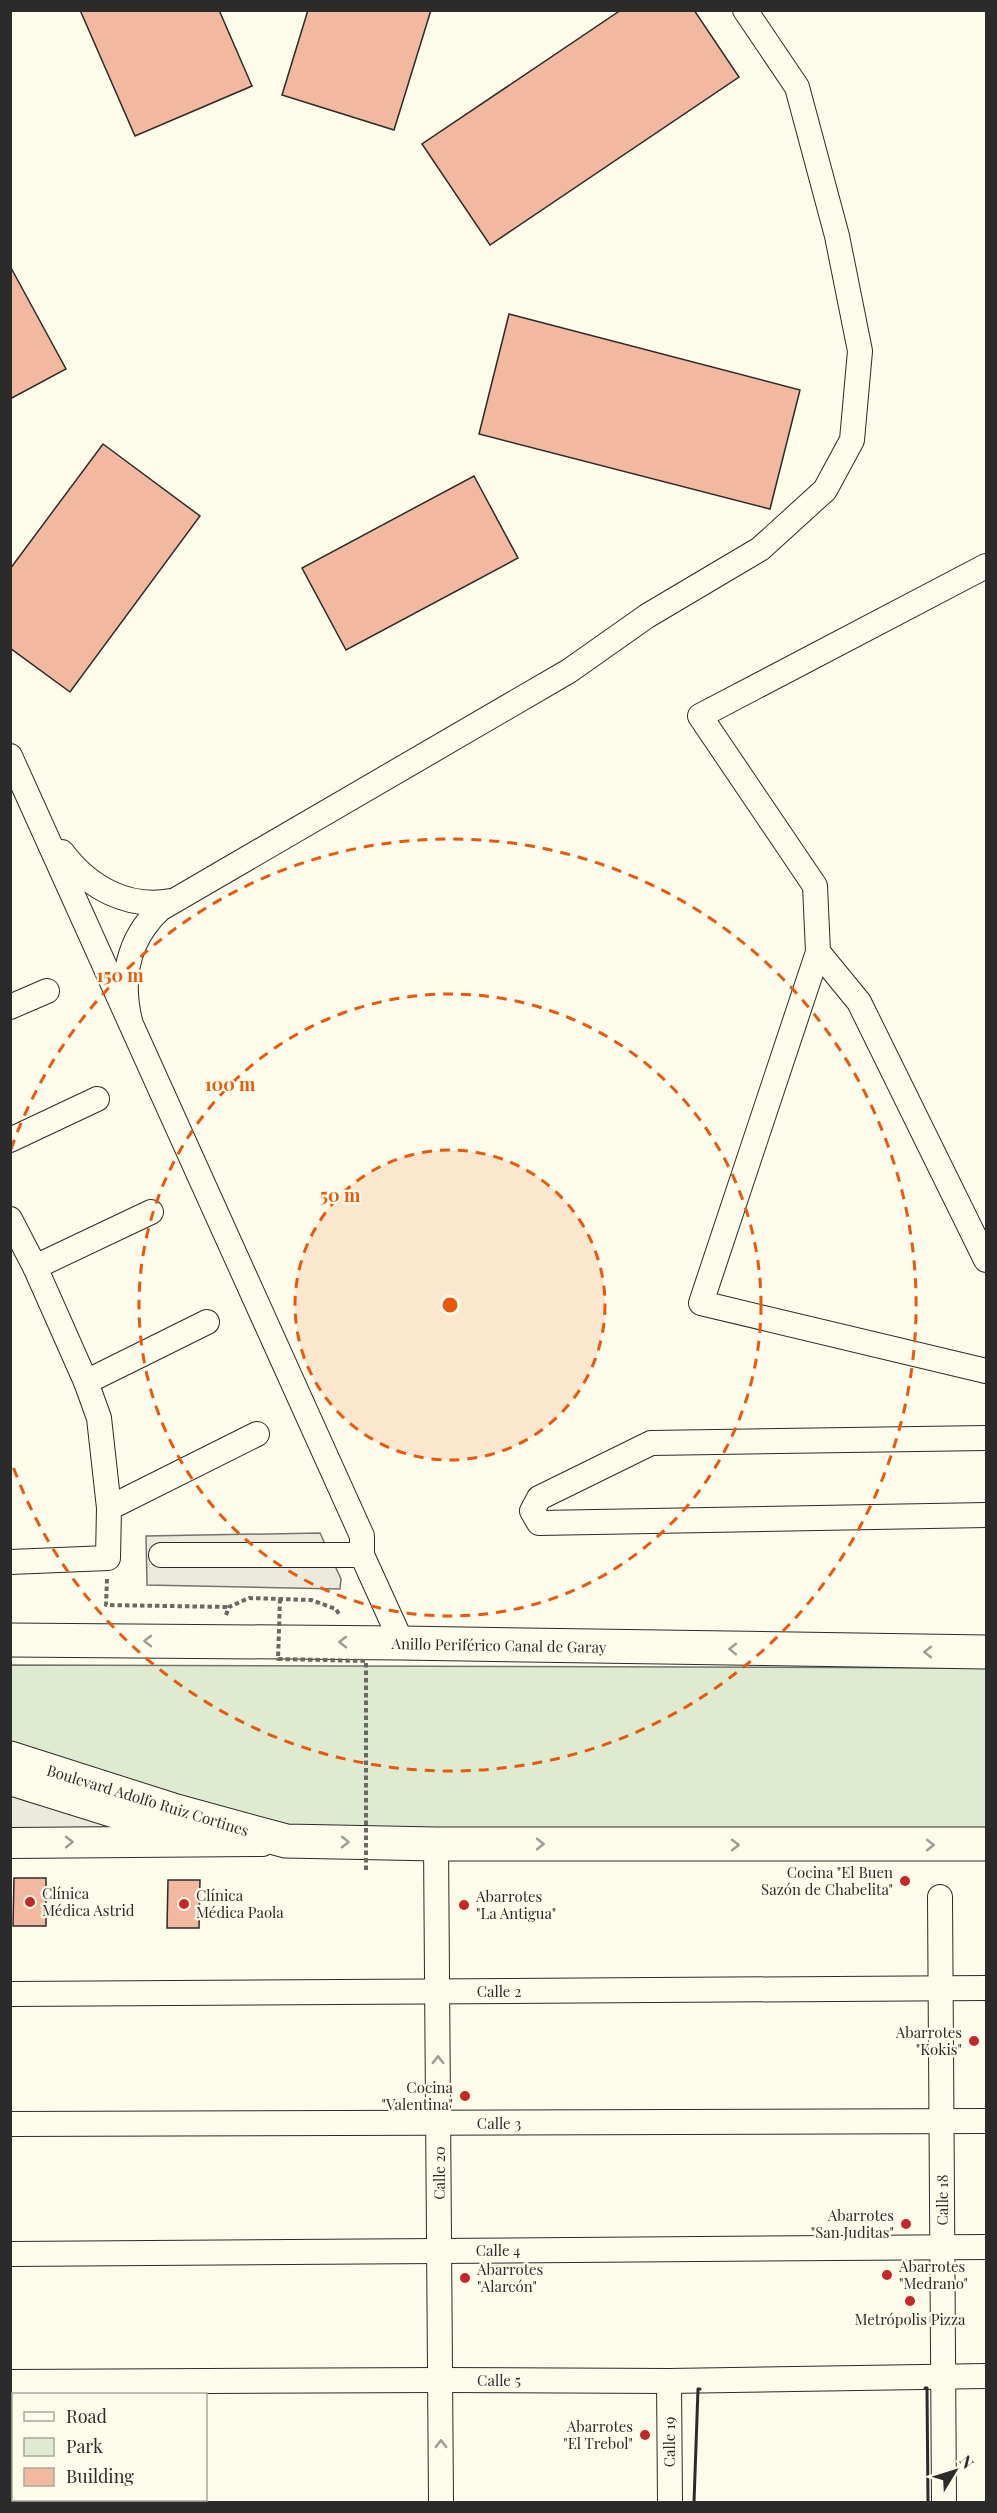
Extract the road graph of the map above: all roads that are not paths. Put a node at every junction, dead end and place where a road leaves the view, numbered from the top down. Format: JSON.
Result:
{"nodes":[{"id":1,"x":746,"y":10,"type":"edge"},
{"id":2,"x":987,"y":566,"type":"edge"},
{"id":3,"x":10,"y":756,"type":"edge"},
{"id":4,"x":41,"y":824,"type":"junction"},
{"id":5,"x":171,"y":901,"type":"junction"},
{"id":6,"x":818,"y":952,"type":"junction"},
{"id":7,"x":47,"y":991,"type":"dead end"},
{"id":8,"x":10,"y":1007,"type":"edge"},
{"id":9,"x":130,"y":1021,"type":"junction"},
{"id":10,"x":97,"y":1099,"type":"dead end"},
{"id":11,"x":10,"y":1140,"type":"edge"},
{"id":12,"x":151,"y":1212,"type":"dead end"},
{"id":13,"x":10,"y":1219,"type":"edge"},
{"id":14,"x":987,"y":1260,"type":"edge"},
{"id":15,"x":35,"y":1267,"type":"junction"},
{"id":16,"x":207,"y":1322,"type":"dead end"},
{"id":17,"x":987,"y":1371,"type":"edge"},
{"id":18,"x":86,"y":1382,"type":"junction"},
{"id":19,"x":257,"y":1434,"type":"dead end"},
{"id":20,"x":987,"y":1438,"type":"edge"},
{"id":21,"x":109,"y":1508,"type":"junction"},
{"id":22,"x":987,"y":1515,"type":"edge"},
{"id":23,"x":161,"y":1555,"type":"dead end"},
{"id":24,"x":362,"y":1555,"type":"junction"},
{"id":25,"x":10,"y":1562,"type":"edge"},
{"id":26,"x":10,"y":1640,"type":"edge"},
{"id":27,"x":402,"y":1643,"type":"junction"},
{"id":28,"x":987,"y":1652,"type":"edge"},
{"id":29,"x":10,"y":1758,"type":"edge"},
{"id":30,"x":10,"y":1783,"type":"edge"},
{"id":31,"x":194,"y":1840,"type":"junction"},
{"id":32,"x":286,"y":1841,"type":"junction"},
{"id":33,"x":10,"y":1843,"type":"edge"},
{"id":34,"x":436,"y":1844,"type":"junction"},
{"id":35,"x":987,"y":1844,"type":"edge"},
{"id":36,"x":940,"y":1897,"type":"dead end"},
{"id":37,"x":987,"y":1988,"type":"edge"},
{"id":38,"x":940,"y":1989,"type":"junction"},
{"id":39,"x":438,"y":1992,"type":"junction"},
{"id":40,"x":10,"y":1994,"type":"edge"},
{"id":41,"x":941,"y":2121,"type":"junction"},
{"id":42,"x":987,"y":2121,"type":"edge"},
{"id":43,"x":438,"y":2123,"type":"junction"},
{"id":44,"x":10,"y":2124,"type":"edge"},
{"id":45,"x":942,"y":2247,"type":"junction"},
{"id":46,"x":987,"y":2247,"type":"edge"},
{"id":47,"x":440,"y":2251,"type":"junction"},
{"id":48,"x":10,"y":2254,"type":"edge"},
{"id":49,"x":987,"y":2376,"type":"edge"},
{"id":50,"x":944,"y":2377,"type":"junction"},
{"id":51,"x":440,"y":2380,"type":"junction"},
{"id":52,"x":669,"y":2381,"type":"junction"},
{"id":53,"x":10,"y":2382,"type":"edge"},
{"id":54,"x":441,"y":2502,"type":"edge"},
{"id":55,"x":670,"y":2502,"type":"edge"},
{"id":56,"x":945,"y":2502,"type":"edge"}],
"edges":[{"from":1,"to":5,"type":"street"},
{"from":2,"to":6,"type":"street"},
{"from":3,"to":4,"type":"street"},
{"from":4,"to":5,"type":"street"},
{"from":4,"to":9,"type":"street"},
{"from":5,"to":9,"type":"street"},
{"from":6,"to":14,"type":"street"},
{"from":6,"to":17,"type":"street"},
{"from":7,"to":8,"type":"street"},
{"from":9,"to":24,"type":"street"},
{"from":10,"to":11,"type":"street"},
{"from":12,"to":15,"type":"street"},
{"from":13,"to":15,"type":"street"},
{"from":15,"to":18,"type":"street"},
{"from":16,"to":18,"type":"street"},
{"from":18,"to":21,"type":"street"},
{"from":19,"to":21,"type":"street"},
{"from":20,"to":22,"type":"street"},
{"from":21,"to":25,"type":"street"},
{"from":23,"to":24,"type":"street"},
{"from":24,"to":27,"type":"street"},
{"from":27,"to":26,"type":"highway","name":"Anillo Periférico Canal de Garay","one_way":true},
{"from":28,"to":27,"type":"highway","name":"Anillo Periférico Canal de Garay","one_way":true},
{"from":29,"to":32,"type":"highway","name":"Boulevard Adolfo Ruiz Cortines"},
{"from":30,"to":31,"type":"street"},
{"from":31,"to":32,"type":"main road"},
{"from":33,"to":31,"type":"main road","one_way":true},
{"from":32,"to":34,"type":"highway","one_way":true},
{"from":34,"to":35,"type":"highway","one_way":true},
{"from":34,"to":39,"type":"street","name":"Calle 20"},
{"from":36,"to":38,"type":"street","name":"Calle 18"},
{"from":37,"to":38,"type":"street","name":"Calle 2"},
{"from":38,"to":39,"type":"street","name":"Calle 2"},
{"from":38,"to":41,"type":"street","name":"Calle 18"},
{"from":39,"to":40,"type":"street","name":"Calle 2"},
{"from":43,"to":39,"type":"street","name":"Calle 20","one_way":true},
{"from":41,"to":42,"type":"street","name":"Calle 3"},
{"from":41,"to":43,"type":"street","name":"Calle 3"},
{"from":41,"to":45,"type":"street","name":"Calle 18"},
{"from":43,"to":44,"type":"street","name":"Calle 3"},
{"from":43,"to":47,"type":"street","name":"Calle 20"},
{"from":45,"to":46,"type":"street","name":"Calle 4"},
{"from":45,"to":47,"type":"street","name":"Calle 4"},
{"from":45,"to":50,"type":"street","name":"Calle 18"},
{"from":47,"to":48,"type":"street","name":"Calle 4"},
{"from":47,"to":51,"type":"street","name":"Calle 20"},
{"from":49,"to":50,"type":"street","name":"Calle 5"},
{"from":50,"to":52,"type":"street","name":"Calle 5"},
{"from":50,"to":56,"type":"street","name":"Calle 18"},
{"from":51,"to":52,"type":"street","name":"Calle 5"},
{"from":51,"to":53,"type":"street","name":"Calle 5"},
{"from":54,"to":51,"type":"street","name":"Calle 20","one_way":true},
{"from":52,"to":55,"type":"street","name":"Calle 19"}]}
